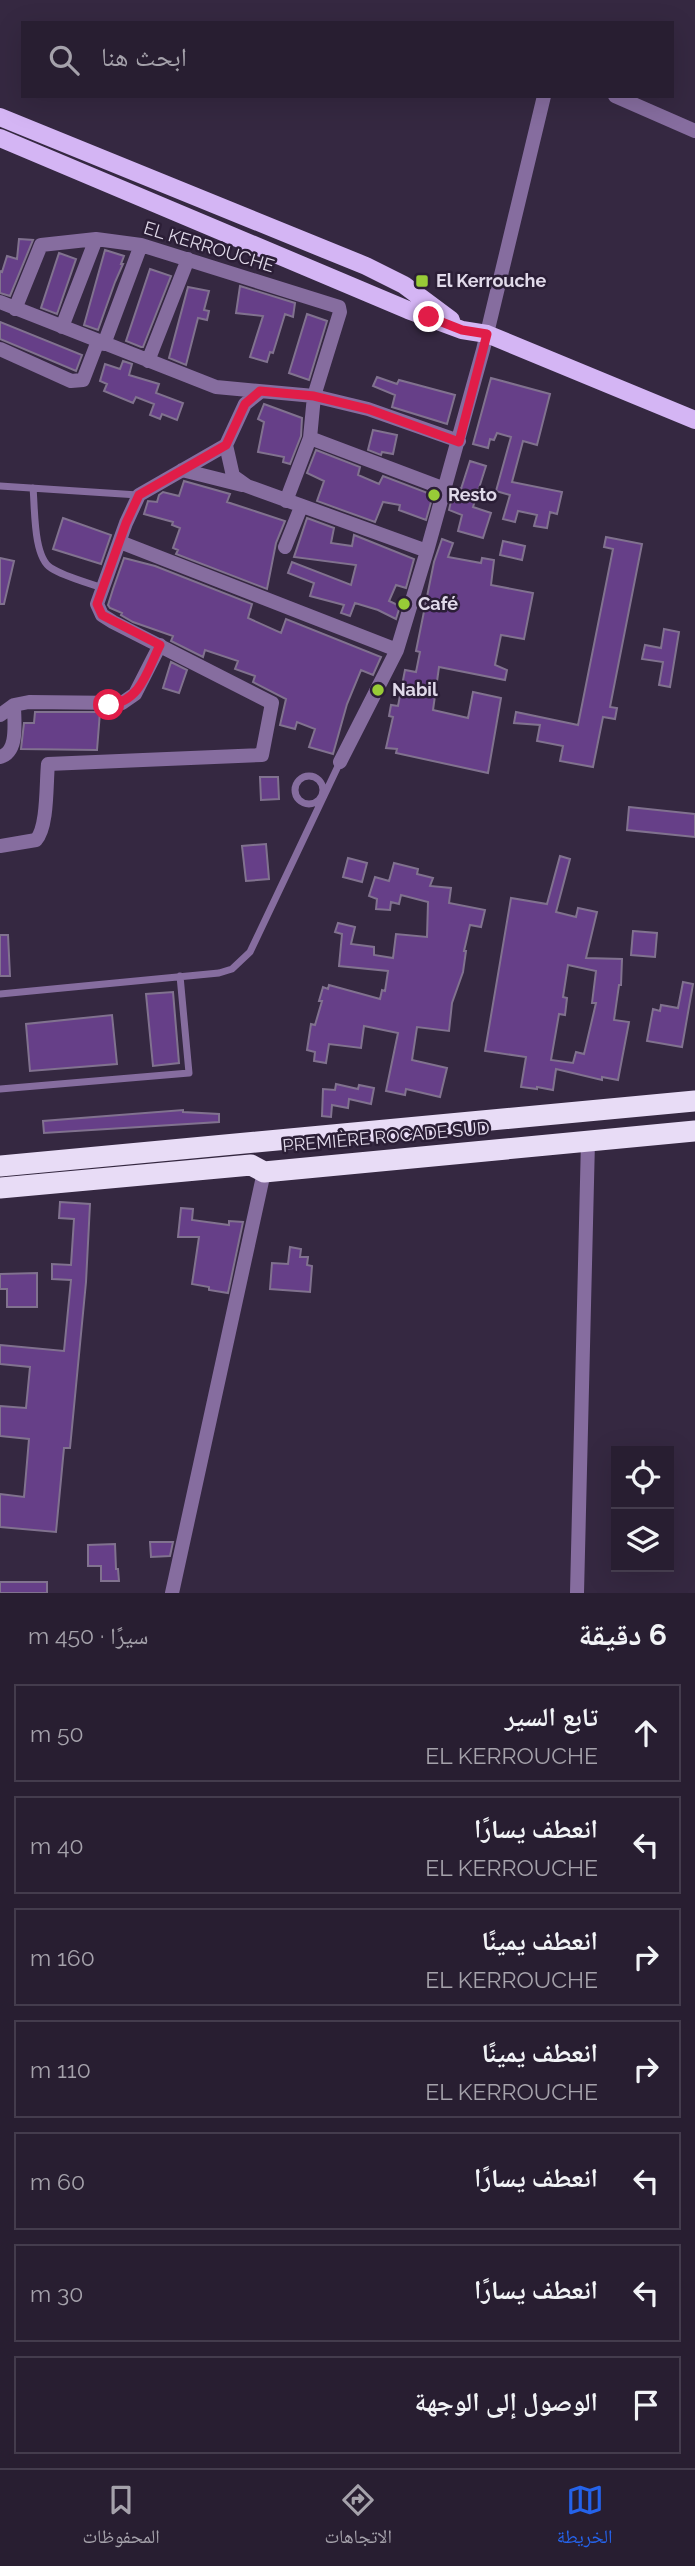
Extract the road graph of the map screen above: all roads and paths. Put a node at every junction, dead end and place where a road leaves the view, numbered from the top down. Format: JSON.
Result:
{"nodes":[{"id":1,"x":544,"y":98,"type":"edge"},
{"id":2,"x":620,"y":98,"type":"edge"},
{"id":3,"x":0,"y":117,"type":"edge"},
{"id":4,"x":695,"y":131,"type":"edge"},
{"id":5,"x":0,"y":138,"type":"edge"},
{"id":6,"x":96,"y":239,"type":"junction"},
{"id":7,"x":141,"y":245,"type":"junction"},
{"id":8,"x":188,"y":259,"type":"junction"},
{"id":9,"x":0,"y":302,"type":"edge"},
{"id":10,"x":15,"y":309,"type":"junction"},
{"id":11,"x":62,"y":327,"type":"junction"},
{"id":12,"x":462,"y":330,"type":"junction"},
{"id":13,"x":487,"y":334,"type":"junction"},
{"id":14,"x":101,"y":343,"type":"junction"},
{"id":15,"x":0,"y":349,"type":"edge"},
{"id":16,"x":148,"y":361,"type":"junction"},
{"id":17,"x":260,"y":391,"type":"junction"},
{"id":18,"x":314,"y":396,"type":"junction"},
{"id":19,"x":695,"y":420,"type":"edge"},
{"id":20,"x":310,"y":439,"type":"junction"},
{"id":21,"x":459,"y":442,"type":"junction"},
{"id":22,"x":226,"y":445,"type":"junction"},
{"id":23,"x":182,"y":470,"type":"junction"},
{"id":24,"x":0,"y":486,"type":"edge"},
{"id":25,"x":247,"y":486,"type":"junction"},
{"id":26,"x":33,"y":488,"type":"junction"},
{"id":27,"x":445,"y":489,"type":"junction"},
{"id":28,"x":139,"y":495,"type":"junction"},
{"id":29,"x":286,"y":502,"type":"junction"},
{"id":30,"x":301,"y":507,"type":"junction"},
{"id":31,"x":120,"y":542,"type":"junction"},
{"id":32,"x":285,"y":547,"type":"dead end"},
{"id":33,"x":427,"y":551,"type":"junction"},
{"id":34,"x":103,"y":588,"type":"junction"},
{"id":35,"x":160,"y":645,"type":"junction"},
{"id":36,"x":397,"y":650,"type":"junction"},
{"id":37,"x":15,"y":705,"type":"junction"},
{"id":38,"x":0,"y":715,"type":"edge"},
{"id":39,"x":0,"y":757,"type":"edge"},
{"id":40,"x":340,"y":762,"type":"joint"},
{"id":41,"x":323,"y":794,"type":"junction"},
{"id":42,"x":0,"y":846,"type":"edge"},
{"id":43,"x":180,"y":976,"type":"junction"},
{"id":44,"x":0,"y":994,"type":"edge"},
{"id":45,"x":0,"y":1089,"type":"edge"},
{"id":46,"x":695,"y":1101,"type":"edge"},
{"id":47,"x":695,"y":1130,"type":"edge"},
{"id":48,"x":588,"y":1142,"type":"junction"},
{"id":49,"x":0,"y":1166,"type":"edge"},
{"id":50,"x":264,"y":1172,"type":"junction"},
{"id":51,"x":0,"y":1188,"type":"edge"},
{"id":52,"x":172,"y":1593,"type":"edge"},
{"id":53,"x":577,"y":1593,"type":"edge"}],
"edges":[{"from":1,"to":13,"type":"street"},
{"from":2,"to":4,"type":"street"},
{"from":3,"to":12,"type":"main road"},
{"from":5,"to":12,"type":"main road"},
{"from":6,"to":7,"type":"street","name":"EL KERROUCHE"},
{"from":6,"to":10,"type":"street","name":"EL KERROUCHE"},
{"from":6,"to":11,"type":"street"},
{"from":7,"to":8,"type":"street","name":"EL KERROUCHE"},
{"from":7,"to":14,"type":"street"},
{"from":8,"to":16,"type":"street"},
{"from":8,"to":18,"type":"street","name":"EL KERROUCHE"},
{"from":9,"to":10,"type":"street"},
{"from":10,"to":11,"type":"street"},
{"from":11,"to":14,"type":"street"},
{"from":12,"to":13,"type":"main road"},
{"from":13,"to":19,"type":"main road"},
{"from":13,"to":21,"type":"street"},
{"from":14,"to":15,"type":"street"},
{"from":14,"to":16,"type":"street"},
{"from":16,"to":17,"type":"street"},
{"from":17,"to":18,"type":"street"},
{"from":17,"to":22,"type":"street"},
{"from":18,"to":20,"type":"street"},
{"from":18,"to":21,"type":"street"},
{"from":20,"to":27,"type":"street"},
{"from":20,"to":29,"type":"street"},
{"from":21,"to":27,"type":"street"},
{"from":22,"to":23,"type":"street"},
{"from":22,"to":25,"type":"street"},
{"from":23,"to":25,"type":"street"},
{"from":23,"to":28,"type":"street"},
{"from":24,"to":26,"type":"lane"},
{"from":25,"to":29,"type":"street"},
{"from":26,"to":28,"type":"lane"},
{"from":26,"to":34,"type":"lane"},
{"from":27,"to":33,"type":"street"},
{"from":28,"to":31,"type":"street"},
{"from":29,"to":30,"type":"street"},
{"from":30,"to":32,"type":"street"},
{"from":30,"to":33,"type":"street"},
{"from":31,"to":34,"type":"street"},
{"from":31,"to":36,"type":"street"},
{"from":33,"to":36,"type":"street"},
{"from":34,"to":35,"type":"street"},
{"from":35,"to":37,"type":"street"},
{"from":35,"to":42,"type":"street"},
{"from":36,"to":40,"type":"street"},
{"from":37,"to":38,"type":"street"},
{"from":37,"to":39,"type":"street"},
{"from":40,"to":41,"type":"lane"},
{"from":41,"to":41,"type":"lane"},
{"from":41,"to":43,"type":"lane"},
{"from":43,"to":44,"type":"lane"},
{"from":43,"to":45,"type":"lane"},
{"from":46,"to":49,"type":"highway","name":"PREMIÈRE ROCADE SUD"},
{"from":47,"to":48,"type":"highway","name":"PREMIÈRE ROCADE SUD"},
{"from":48,"to":50,"type":"highway","name":"PREMIÈRE ROCADE SUD"},
{"from":48,"to":53,"type":"street"},
{"from":50,"to":51,"type":"highway","name":"PREMIÈRE ROCADE SUD"},
{"from":50,"to":52,"type":"street"}]}
